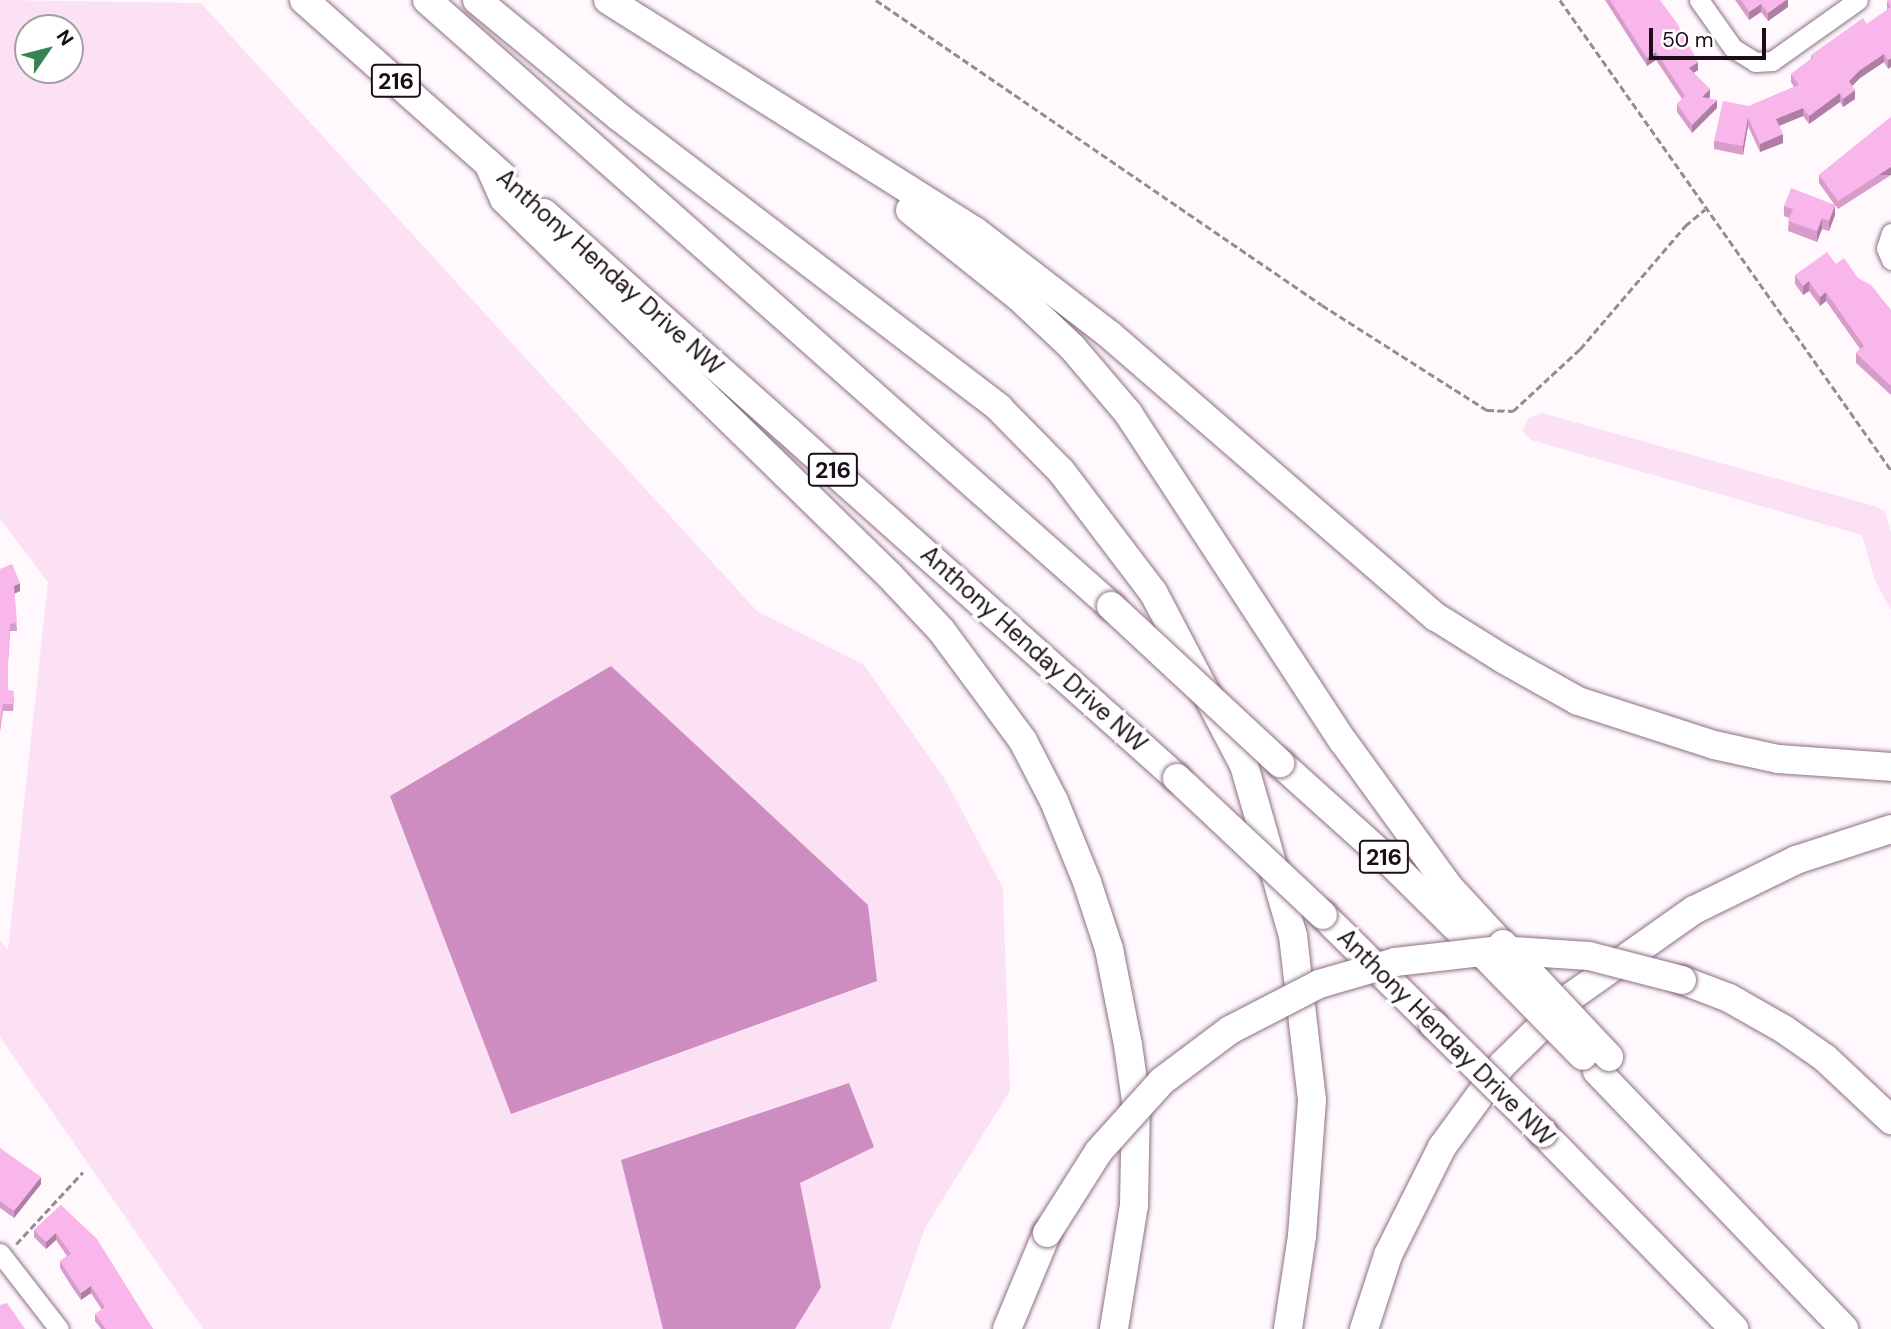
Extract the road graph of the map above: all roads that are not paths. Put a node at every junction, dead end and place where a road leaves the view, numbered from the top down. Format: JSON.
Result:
{"nodes":[{"id":1,"x":304,"y":0,"type":"edge"},
{"id":2,"x":427,"y":0,"type":"edge"},
{"id":3,"x":477,"y":0,"type":"edge"},
{"id":4,"x":602,"y":0,"type":"edge"},
{"id":5,"x":608,"y":0,"type":"edge"},
{"id":6,"x":1699,"y":0,"type":"edge"},
{"id":7,"x":1858,"y":0,"type":"edge"},
{"id":8,"x":488,"y":163,"type":"junction"},
{"id":9,"x":1891,"y":767,"type":"edge"},
{"id":10,"x":1891,"y":830,"type":"edge"},
{"id":11,"x":1490,"y":947,"type":"junction"},
{"id":12,"x":1891,"y":1119,"type":"edge"},
{"id":13,"x":1610,"y":1199,"type":"junction"},
{"id":14,"x":2,"y":1255,"type":"edge"},
{"id":15,"x":59,"y":1329,"type":"edge"},
{"id":16,"x":1007,"y":1329,"type":"edge"},
{"id":17,"x":1114,"y":1329,"type":"edge"},
{"id":18,"x":1288,"y":1329,"type":"edge"},
{"id":19,"x":1364,"y":1329,"type":"edge"},
{"id":20,"x":1713,"y":1329,"type":"edge"},
{"id":21,"x":1734,"y":1329,"type":"edge"},
{"id":22,"x":1843,"y":1329,"type":"edge"}],
"edges":[{"from":1,"to":8,"type":"highway","name":"Anthony Henday Drive NW","number":"216"},
{"from":2,"to":11,"type":"highway","number":"216","bridge":true},
{"from":3,"to":18,"type":"highway"},
{"from":4,"to":11,"type":"highway"},
{"from":5,"to":9,"type":"highway"},
{"from":6,"to":7,"type":"street"},
{"from":8,"to":13,"type":"highway","name":"Anthony Henday Drive NW","number":"216","bridge":true},
{"from":8,"to":17,"type":"highway"},
{"from":10,"to":19,"type":"highway"},
{"from":11,"to":22,"type":"highway","number":"216","bridge":true},
{"from":12,"to":16,"type":"highway","bridge":true},
{"from":13,"to":20,"type":"highway"},
{"from":13,"to":21,"type":"highway","name":"Anthony Henday Drive NW","number":"216"},
{"from":14,"to":15,"type":"street"}]}
